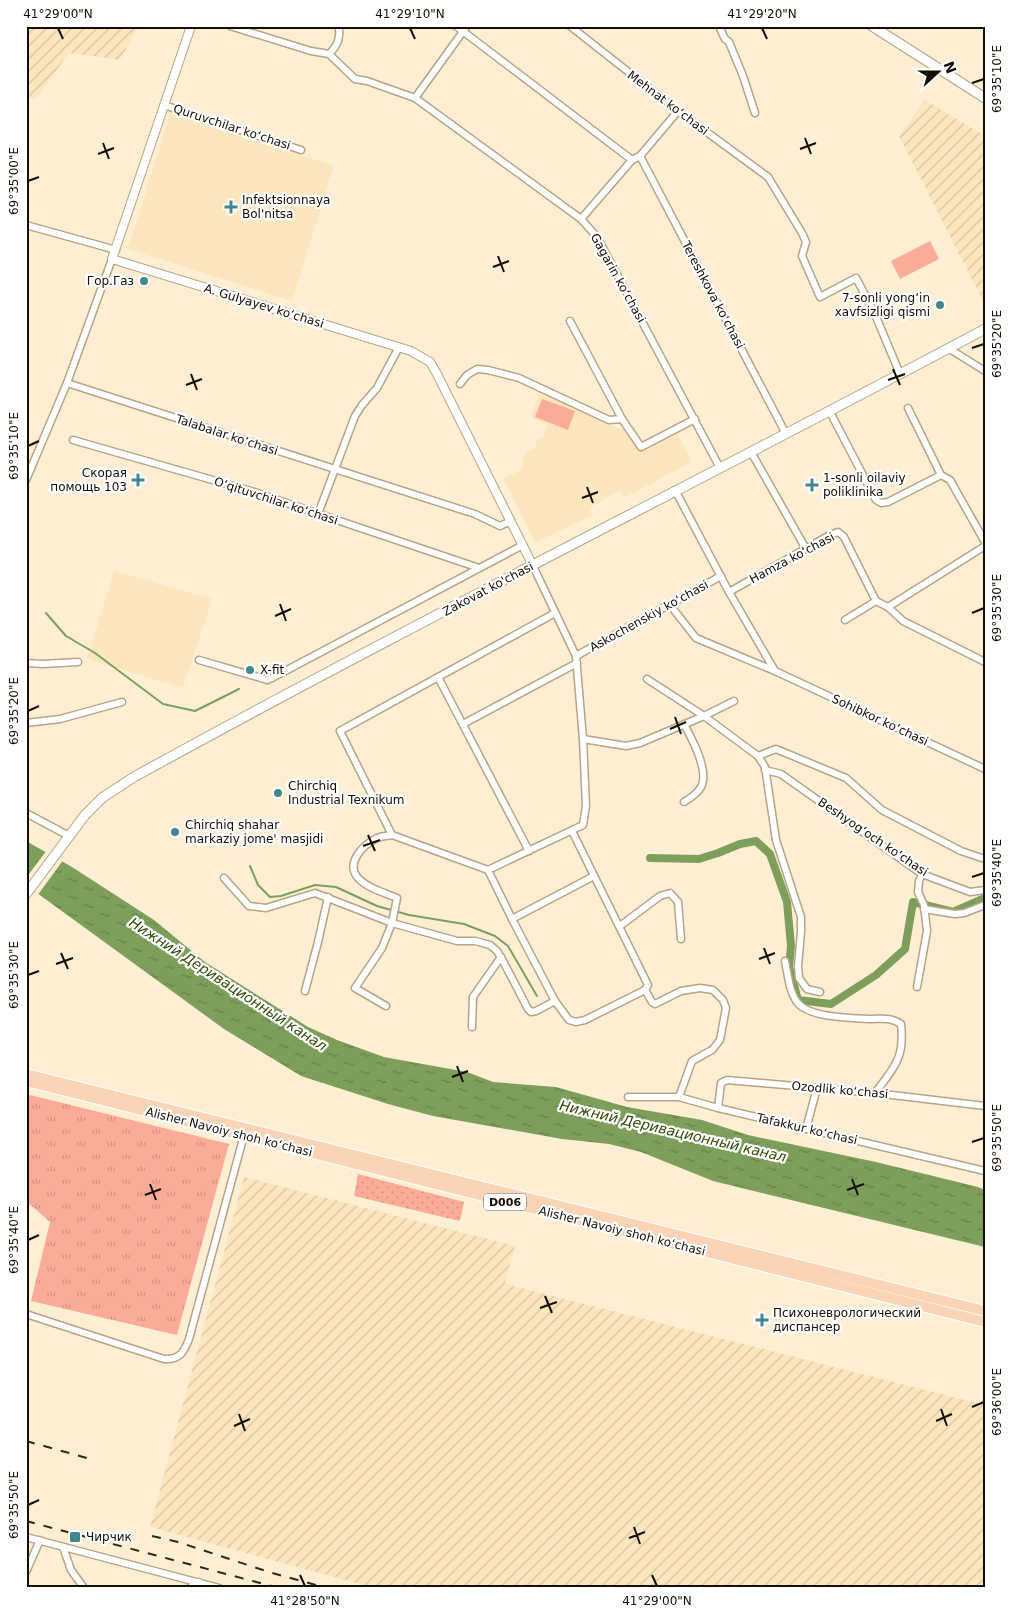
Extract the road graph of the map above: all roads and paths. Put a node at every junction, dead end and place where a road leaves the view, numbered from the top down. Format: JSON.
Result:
{"nodes":[{"id":1,"x":191,"y":26,"type":"edge"},
{"id":2,"x":230,"y":26,"type":"edge"},
{"id":3,"x":339,"y":26,"type":"edge"},
{"id":4,"x":456,"y":26,"type":"edge"},
{"id":5,"x":570,"y":26,"type":"edge"},
{"id":6,"x":719,"y":26,"type":"edge"},
{"id":7,"x":872,"y":26,"type":"edge"},
{"id":8,"x":239,"y":28,"type":"edge"},
{"id":9,"x":465,"y":29,"type":"edge"},
{"id":10,"x":329,"y":54,"type":"junction"},
{"id":11,"x":416,"y":98,"type":"junction"},
{"id":12,"x":985,"y":98,"type":"edge"},
{"id":13,"x":164,"y":104,"type":"junction"},
{"id":14,"x":678,"y":111,"type":"junction"},
{"id":15,"x":755,"y":113,"type":"dead end"},
{"id":16,"x":301,"y":150,"type":"dead end"},
{"id":17,"x":640,"y":156,"type":"junction"},
{"id":18,"x":632,"y":160,"type":"junction"},
{"id":19,"x":581,"y":219,"type":"junction"},
{"id":20,"x":26,"y":225,"type":"edge"},
{"id":21,"x":116,"y":250,"type":"junction"},
{"id":22,"x":112,"y":259,"type":"junction"},
{"id":23,"x":570,"y":321,"type":"dead end"},
{"id":24,"x":985,"y":329,"type":"edge"},
{"id":25,"x":399,"y":347,"type":"junction"},
{"id":26,"x":948,"y":348,"type":"junction"},
{"id":27,"x":985,"y":371,"type":"edge"},
{"id":28,"x":900,"y":374,"type":"junction"},
{"id":29,"x":67,"y":383,"type":"junction"},
{"id":30,"x":460,"y":384,"type":"dead end"},
{"id":31,"x":908,"y":408,"type":"dead end"},
{"id":32,"x":830,"y":412,"type":"junction"},
{"id":33,"x":622,"y":419,"type":"junction"},
{"id":34,"x":695,"y":419,"type":"junction"},
{"id":35,"x":786,"y":434,"type":"junction"},
{"id":36,"x":72,"y":440,"type":"dead end"},
{"id":37,"x":751,"y":452,"type":"junction"},
{"id":38,"x":720,"y":468,"type":"junction"},
{"id":39,"x":334,"y":469,"type":"junction"},
{"id":40,"x":941,"y":475,"type":"junction"},
{"id":41,"x":26,"y":480,"type":"edge"},
{"id":42,"x":675,"y":490,"type":"junction"},
{"id":43,"x":318,"y":514,"type":"junction"},
{"id":44,"x":511,"y":522,"type":"junction"},
{"id":45,"x":985,"y":542,"type":"edge"},
{"id":46,"x":522,"y":545,"type":"junction"},
{"id":47,"x":985,"y":546,"type":"edge"},
{"id":48,"x":806,"y":549,"type":"junction"},
{"id":49,"x":533,"y":566,"type":"junction"},
{"id":50,"x":479,"y":568,"type":"junction"},
{"id":51,"x":721,"y":576,"type":"junction"},
{"id":52,"x":729,"y":592,"type":"junction"},
{"id":53,"x":876,"y":600,"type":"junction"},
{"id":54,"x":670,"y":605,"type":"junction"},
{"id":55,"x":888,"y":607,"type":"junction"},
{"id":56,"x":555,"y":613,"type":"junction"},
{"id":57,"x":845,"y":620,"type":"dead end"},
{"id":58,"x":199,"y":660,"type":"dead end"},
{"id":59,"x":577,"y":660,"type":"junction"},
{"id":60,"x":78,"y":662,"type":"dead end"},
{"id":61,"x":985,"y":662,"type":"edge"},
{"id":62,"x":26,"y":663,"type":"edge"},
{"id":63,"x":774,"y":671,"type":"junction"},
{"id":64,"x":438,"y":678,"type":"junction"},
{"id":65,"x":647,"y":679,"type":"dead end"},
{"id":66,"x":734,"y":701,"type":"dead end"},
{"id":67,"x":122,"y":702,"type":"dead end"},
{"id":68,"x":704,"y":716,"type":"junction"},
{"id":69,"x":26,"y":723,"type":"edge"},
{"id":70,"x":463,"y":724,"type":"junction"},
{"id":71,"x":684,"y":724,"type":"junction"},
{"id":72,"x":583,"y":739,"type":"junction"},
{"id":73,"x":758,"y":756,"type":"junction"},
{"id":74,"x":765,"y":770,"type":"junction"},
{"id":75,"x":985,"y":770,"type":"edge"},
{"id":76,"x":684,"y":802,"type":"dead end"},
{"id":77,"x":26,"y":813,"type":"edge"},
{"id":78,"x":572,"y":831,"type":"junction"},
{"id":79,"x":392,"y":835,"type":"junction"},
{"id":80,"x":69,"y":836,"type":"junction"},
{"id":81,"x":529,"y":851,"type":"junction"},
{"id":82,"x":985,"y":859,"type":"edge"},
{"id":83,"x":488,"y":870,"type":"junction"},
{"id":84,"x":922,"y":874,"type":"junction"},
{"id":85,"x":594,"y":876,"type":"junction"},
{"id":86,"x":224,"y":878,"type":"dead end"},
{"id":87,"x":985,"y":890,"type":"edge"},
{"id":88,"x":26,"y":894,"type":"edge"},
{"id":89,"x":328,"y":897,"type":"junction"},
{"id":90,"x":985,"y":906,"type":"edge"},
{"id":91,"x":924,"y":909,"type":"junction"},
{"id":92,"x":512,"y":919,"type":"junction"},
{"id":93,"x":392,"y":923,"type":"junction"},
{"id":94,"x":620,"y":926,"type":"junction"},
{"id":95,"x":681,"y":939,"type":"dead end"},
{"id":96,"x":501,"y":957,"type":"junction"},
{"id":97,"x":785,"y":961,"type":"dead end"},
{"id":98,"x":917,"y":988,"type":"dead end"},
{"id":99,"x":645,"y":990,"type":"junction"},
{"id":100,"x":305,"y":991,"type":"dead end"},
{"id":101,"x":820,"y":992,"type":"dead end"},
{"id":102,"x":555,"y":1001,"type":"junction"},
{"id":103,"x":386,"y":1006,"type":"dead end"},
{"id":104,"x":472,"y":1027,"type":"dead end"},
{"id":105,"x":26,"y":1074,"type":"edge"},
{"id":106,"x":26,"y":1081,"type":"edge"},
{"id":107,"x":817,"y":1088,"type":"junction"},
{"id":108,"x":875,"y":1093,"type":"junction"},
{"id":109,"x":628,"y":1097,"type":"dead end"},
{"id":110,"x":679,"y":1097,"type":"junction"},
{"id":111,"x":985,"y":1106,"type":"edge"},
{"id":112,"x":718,"y":1108,"type":"junction"},
{"id":113,"x":806,"y":1129,"type":"junction"},
{"id":114,"x":245,"y":1132,"type":"junction"},
{"id":115,"x":985,"y":1171,"type":"edge"},
{"id":116,"x":887,"y":1293,"type":"junction"},
{"id":117,"x":985,"y":1311,"type":"edge"},
{"id":118,"x":26,"y":1314,"type":"edge"},
{"id":119,"x":985,"y":1322,"type":"edge"},
{"id":120,"x":26,"y":1537,"type":"edge"},
{"id":121,"x":40,"y":1540,"type":"junction"},
{"id":122,"x":63,"y":1547,"type":"junction"},
{"id":123,"x":26,"y":1572,"type":"edge"},
{"id":124,"x":199,"y":1582,"type":"junction"},
{"id":125,"x":84,"y":1588,"type":"edge"},
{"id":126,"x":189,"y":1588,"type":"edge"},
{"id":127,"x":220,"y":1588,"type":"edge"}],
"edges":[{"from":1,"to":13,"type":"street"},
{"from":2,"to":8,"type":"street"},
{"from":3,"to":10,"type":"street"},
{"from":4,"to":9,"type":"street"},
{"from":5,"to":14,"type":"street","name":"Mehnat ko‘chasi"},
{"from":6,"to":15,"type":"street"},
{"from":7,"to":12,"type":"main road"},
{"from":8,"to":10,"type":"street"},
{"from":9,"to":11,"type":"street"},
{"from":9,"to":18,"type":"street"},
{"from":10,"to":11,"type":"street","name":"Gagarin ko‘chasi"},
{"from":11,"to":19,"type":"street","name":"Gagarin ko‘chasi"},
{"from":13,"to":16,"type":"street","name":"Quruvchilar ko‘chasi"},
{"from":13,"to":21,"type":"street"},
{"from":14,"to":17,"type":"street"},
{"from":14,"to":28,"type":"street","name":"Mehnat ko‘chasi"},
{"from":17,"to":18,"type":"street"},
{"from":17,"to":35,"type":"street","name":"Tereshkova ko‘chasi"},
{"from":18,"to":19,"type":"street"},
{"from":19,"to":34,"type":"street","name":"Gagarin ko‘chasi"},
{"from":20,"to":21,"type":"street"},
{"from":21,"to":22,"type":"street"},
{"from":22,"to":25,"type":"street","name":"A. Gulyayev ko‘chasi"},
{"from":22,"to":29,"type":"street"},
{"from":23,"to":33,"type":"street"},
{"from":24,"to":26,"type":"main road","name":"Zakovat ko'chasi"},
{"from":25,"to":39,"type":"street"},
{"from":25,"to":44,"type":"street","name":"A. Gulyayev ko‘chasi"},
{"from":26,"to":27,"type":"street"},
{"from":26,"to":28,"type":"main road","name":"Zakovat ko'chasi"},
{"from":28,"to":32,"type":"main road","name":"Zakovat ko'chasi"},
{"from":29,"to":39,"type":"street","name":"Talabalar ko‘chasi"},
{"from":29,"to":41,"type":"street"},
{"from":30,"to":33,"type":"street"},
{"from":31,"to":40,"type":"street"},
{"from":32,"to":35,"type":"main road","name":"Zakovat ko'chasi"},
{"from":32,"to":40,"type":"street"},
{"from":33,"to":34,"type":"street"},
{"from":34,"to":38,"type":"street","name":"Gagarin ko‘chasi"},
{"from":35,"to":37,"type":"main road","name":"Zakovat ko'chasi"},
{"from":36,"to":43,"type":"street","name":"O‘qituvchilar ko‘chasi"},
{"from":37,"to":38,"type":"main road","name":"Zakovat ko'chasi"},
{"from":37,"to":48,"type":"street"},
{"from":38,"to":42,"type":"main road","name":"Zakovat ko'chasi"},
{"from":39,"to":43,"type":"street"},
{"from":39,"to":44,"type":"street","name":"Talabalar ko‘chasi"},
{"from":40,"to":45,"type":"street"},
{"from":42,"to":49,"type":"main road","name":"Zakovat ko'chasi"},
{"from":42,"to":51,"type":"street"},
{"from":43,"to":50,"type":"street","name":"O‘qituvchilar ko‘chasi"},
{"from":44,"to":46,"type":"street","name":"A. Gulyayev ko‘chasi"},
{"from":46,"to":49,"type":"street","name":"A. Gulyayev ko‘chasi"},
{"from":46,"to":50,"type":"street"},
{"from":47,"to":55,"type":"street"},
{"from":48,"to":52,"type":"street","name":"Hamza ko‘chasi"},
{"from":48,"to":53,"type":"street","name":"Hamza ko‘chasi"},
{"from":49,"to":56,"type":"street"},
{"from":49,"to":80,"type":"main road","name":"Zakovat ko'chasi"},
{"from":50,"to":58,"type":"street"},
{"from":51,"to":52,"type":"street"},
{"from":51,"to":54,"type":"street","name":"Askochenskiy ko‘chasi"},
{"from":52,"to":63,"type":"street"},
{"from":53,"to":55,"type":"street"},
{"from":53,"to":57,"type":"street"},
{"from":54,"to":59,"type":"street","name":"Askochenskiy ko‘chasi"},
{"from":54,"to":63,"type":"street","name":"Sohibkor ko‘chasi"},
{"from":55,"to":61,"type":"street"},
{"from":56,"to":59,"type":"street"},
{"from":56,"to":64,"type":"street"},
{"from":59,"to":70,"type":"street","name":"Askochenskiy ko‘chasi"},
{"from":59,"to":72,"type":"street"},
{"from":60,"to":62,"type":"street"},
{"from":63,"to":75,"type":"street","name":"Sohibkor ko‘chasi"},
{"from":64,"to":70,"type":"street"},
{"from":64,"to":79,"type":"street"},
{"from":65,"to":68,"type":"street"},
{"from":66,"to":68,"type":"street"},
{"from":67,"to":69,"type":"street"},
{"from":68,"to":71,"type":"street"},
{"from":68,"to":73,"type":"street"},
{"from":70,"to":81,"type":"street"},
{"from":71,"to":72,"type":"street"},
{"from":71,"to":76,"type":"street"},
{"from":72,"to":78,"type":"street"},
{"from":73,"to":74,"type":"street"},
{"from":73,"to":82,"type":"street"},
{"from":74,"to":84,"type":"street","name":"Beshyog‘och ko‘chasi"},
{"from":74,"to":101,"type":"street"},
{"from":77,"to":80,"type":"street"},
{"from":78,"to":81,"type":"street"},
{"from":78,"to":85,"type":"street"},
{"from":79,"to":83,"type":"street"},
{"from":79,"to":93,"type":"street"},
{"from":80,"to":88,"type":"main road","name":"Zakovat ko'chasi"},
{"from":81,"to":83,"type":"street"},
{"from":83,"to":92,"type":"street"},
{"from":84,"to":87,"type":"street","name":"Beshyog‘och ko‘chasi"},
{"from":84,"to":91,"type":"street"},
{"from":85,"to":92,"type":"street"},
{"from":85,"to":94,"type":"street"},
{"from":86,"to":89,"type":"street"},
{"from":89,"to":93,"type":"street"},
{"from":89,"to":100,"type":"street"},
{"from":90,"to":91,"type":"street"},
{"from":91,"to":98,"type":"street"},
{"from":92,"to":102,"type":"street"},
{"from":93,"to":96,"type":"street"},
{"from":93,"to":103,"type":"street"},
{"from":94,"to":95,"type":"street"},
{"from":94,"to":99,"type":"street"},
{"from":96,"to":102,"type":"street"},
{"from":96,"to":104,"type":"street"},
{"from":97,"to":108,"type":"street"},
{"from":99,"to":102,"type":"street"},
{"from":99,"to":110,"type":"street"},
{"from":105,"to":114,"type":"main road","name":"Alisher Navoiy shoh koʻchasi","number":"D006"},
{"from":106,"to":114,"type":"main road","name":"Alisher Navoiy shoh koʻchasi","number":"D006"},
{"from":107,"to":108,"type":"street","name":"Ozodlik ko‘chasi"},
{"from":107,"to":112,"type":"street","name":"Ozodlik ko‘chasi"},
{"from":107,"to":113,"type":"street"},
{"from":108,"to":111,"type":"street","name":"Ozodlik ko‘chasi"},
{"from":109,"to":110,"type":"street","name":"Tafakkur ko‘chasi"},
{"from":110,"to":112,"type":"street","name":"Tafakkur ko‘chasi"},
{"from":112,"to":113,"type":"street","name":"Tafakkur ko‘chasi"},
{"from":113,"to":115,"type":"street","name":"Tafakkur ko‘chasi"},
{"from":114,"to":116,"type":"main road","name":"Alisher Navoiy shoh koʻchasi","number":"D006"},
{"from":114,"to":118,"type":"street"},
{"from":116,"to":117,"type":"main road","name":"Alisher Navoiy shoh koʻchasi","number":"D006"},
{"from":116,"to":119,"type":"main road","name":"Alisher Navoiy shoh koʻchasi","number":"D006"},
{"from":120,"to":121,"type":"street"},
{"from":121,"to":122,"type":"street"},
{"from":121,"to":123,"type":"street"},
{"from":122,"to":124,"type":"street"},
{"from":122,"to":125,"type":"street"},
{"from":124,"to":126,"type":"street"},
{"from":124,"to":127,"type":"street"}]}
